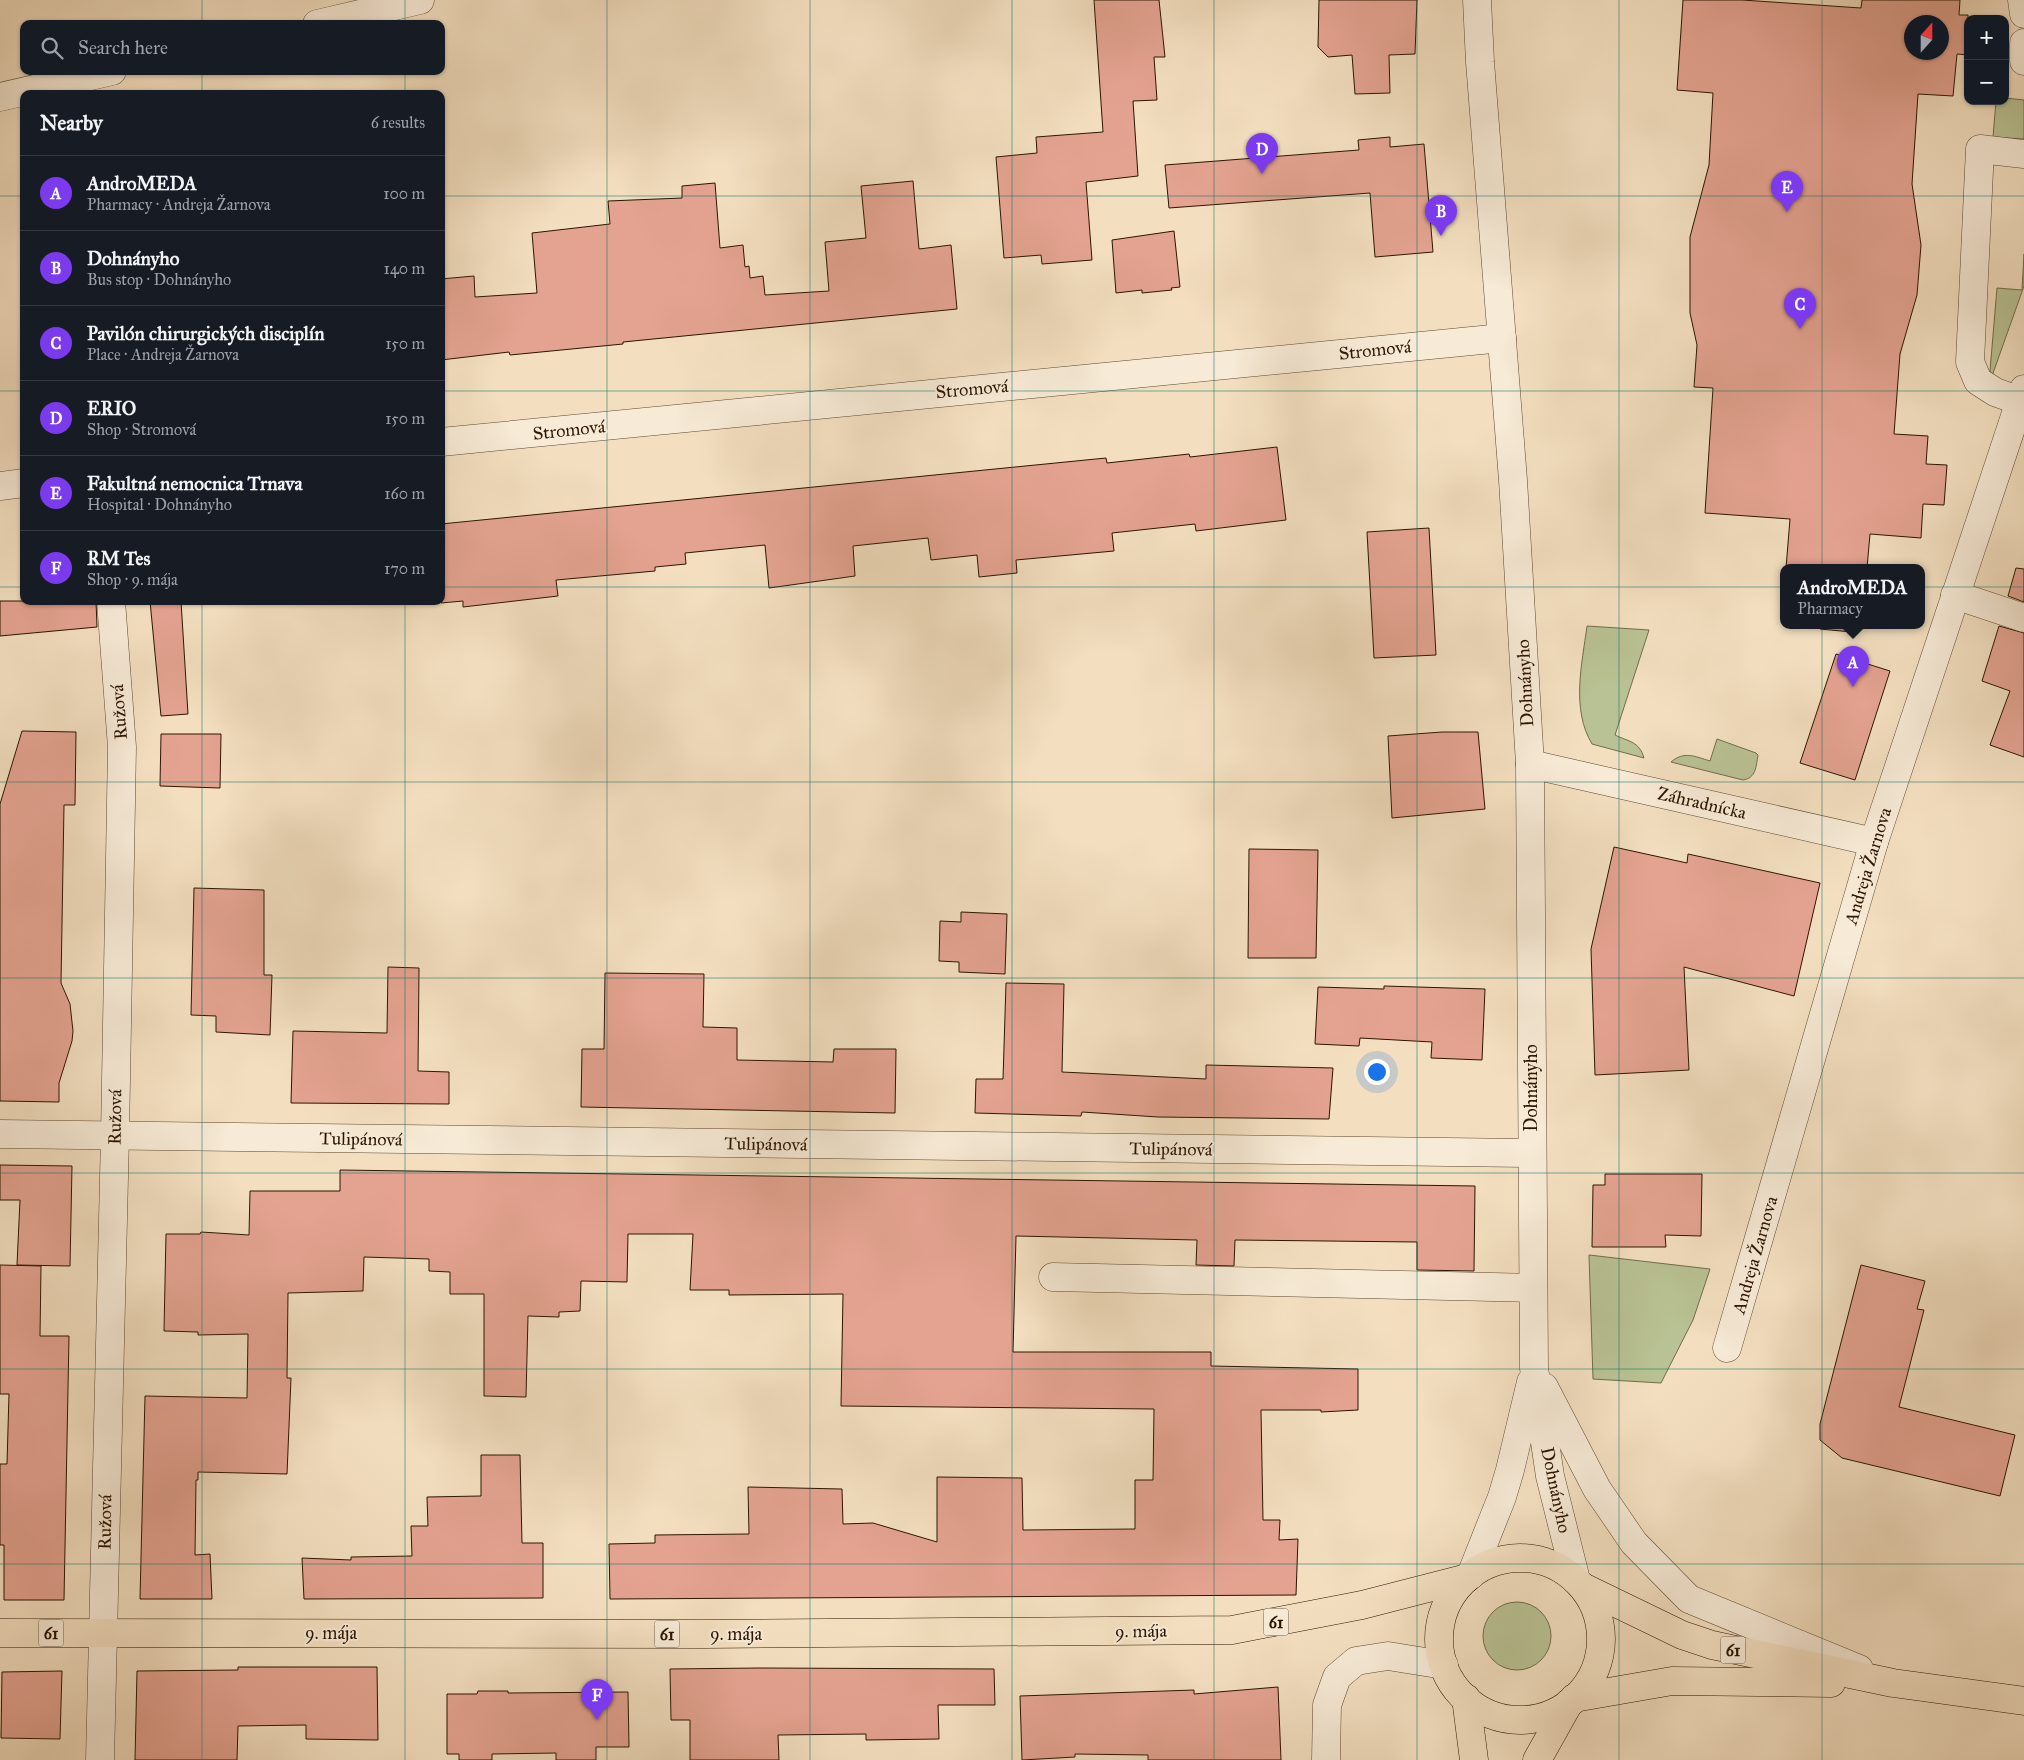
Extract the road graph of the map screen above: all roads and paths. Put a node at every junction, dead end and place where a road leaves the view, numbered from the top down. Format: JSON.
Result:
{"nodes":[{"id":1,"x":420,"y":0,"type":"edge"},
{"id":2,"x":1477,"y":0,"type":"edge"},
{"id":3,"x":2022,"y":0,"type":"edge"},
{"id":4,"x":2024,"y":14,"type":"edge"},
{"id":5,"x":334,"y":20,"type":"edge"},
{"id":6,"x":2024,"y":43,"type":"edge"},
{"id":7,"x":2024,"y":61,"type":"edge"},
{"id":8,"x":95,"y":75,"type":"edge"},
{"id":9,"x":30,"y":90,"type":"edge"},
{"id":10,"x":20,"y":92,"type":"edge"},
{"id":11,"x":0,"y":97,"type":"edge"},
{"id":12,"x":2024,"y":154,"type":"edge"},
{"id":13,"x":1502,"y":338,"type":"junction"},
{"id":14,"x":2022,"y":395,"type":"edge"},
{"id":15,"x":445,"y":442,"type":"edge"},
{"id":16,"x":20,"y":484,"type":"edge"},
{"id":17,"x":0,"y":486,"type":"edge"},
{"id":18,"x":1955,"y":595,"type":"junction"},
{"id":19,"x":111,"y":605,"type":"edge"},
{"id":20,"x":2024,"y":618,"type":"edge"},
{"id":21,"x":1530,"y":764,"type":"junction"},
{"id":22,"x":1874,"y":842,"type":"junction"},
{"id":23,"x":0,"y":1134,"type":"edge"},
{"id":24,"x":115,"y":1136,"type":"junction"},
{"id":25,"x":1532,"y":1153,"type":"junction"},
{"id":26,"x":1053,"y":1277,"type":"dead end"},
{"id":27,"x":1533,"y":1288,"type":"junction"},
{"id":28,"x":1728,"y":1348,"type":"dead end"},
{"id":29,"x":1534,"y":1368,"type":"junction"},
{"id":30,"x":1469,"y":1577,"type":"junction"},
{"id":31,"x":1580,"y":1584,"type":"junction"},
{"id":32,"x":0,"y":1633,"type":"edge"},
{"id":33,"x":102,"y":1633,"type":"junction"},
{"id":34,"x":1444,"y":1665,"type":"junction"},
{"id":35,"x":1893,"y":1683,"type":"junction"},
{"id":36,"x":1466,"y":1698,"type":"junction"},
{"id":37,"x":1572,"y":1701,"type":"junction"},
{"id":38,"x":2024,"y":1701,"type":"edge"},
{"id":39,"x":100,"y":1760,"type":"edge"},
{"id":40,"x":1326,"y":1760,"type":"edge"},
{"id":41,"x":1474,"y":1760,"type":"edge"},
{"id":42,"x":1538,"y":1760,"type":"edge"}],
"edges":[{"from":1,"to":5,"type":"street"},
{"from":2,"to":13,"type":"street","name":"Dohnányho"},
{"from":3,"to":4,"type":"street"},
{"from":6,"to":7,"type":"street"},
{"from":8,"to":9,"type":"street"},
{"from":10,"to":11,"type":"street"},
{"from":12,"to":14,"type":"street"},
{"from":13,"to":15,"type":"street","name":"Stromová"},
{"from":13,"to":21,"type":"street","name":"Dohnányho"},
{"from":14,"to":18,"type":"street","name":"Andreja Žarnova"},
{"from":16,"to":17,"type":"street"},
{"from":18,"to":20,"type":"street"},
{"from":18,"to":22,"type":"street","name":"Andreja Žarnova"},
{"from":19,"to":24,"type":"street","name":"Ružová"},
{"from":21,"to":22,"type":"street","name":"Záhradnícka"},
{"from":21,"to":25,"type":"street","name":"Dohnányho"},
{"from":22,"to":28,"type":"street","name":"Andreja Žarnova"},
{"from":23,"to":24,"type":"street","name":"Tulipánová"},
{"from":24,"to":25,"type":"street","name":"Tulipánová"},
{"from":24,"to":33,"type":"street","name":"Ružová"},
{"from":25,"to":27,"type":"street","name":"Dohnányho"},
{"from":26,"to":27,"type":"street"},
{"from":27,"to":29,"type":"street","name":"Dohnányho"},
{"from":29,"to":30,"type":"street","name":"Dohnányho"},
{"from":29,"to":31,"type":"street","name":"Dohnányho"},
{"from":29,"to":35,"type":"street"},
{"from":30,"to":31,"type":"main road","number":"61"},
{"from":30,"to":33,"type":"main road","name":"9. mája","number":"61"},
{"from":30,"to":34,"type":"main road","number":"61"},
{"from":31,"to":35,"type":"main road","number":"61"},
{"from":31,"to":37,"type":"main road","number":"61"},
{"from":32,"to":33,"type":"main road","name":"9. mája","number":"61"},
{"from":33,"to":39,"type":"street","name":"Ružová"},
{"from":34,"to":36,"type":"main road","number":"61"},
{"from":34,"to":40,"type":"street"},
{"from":35,"to":37,"type":"main road","number":"61"},
{"from":35,"to":38,"type":"main road","number":"61"},
{"from":36,"to":37,"type":"main road","number":"61"},
{"from":36,"to":41,"type":"main road"},
{"from":37,"to":42,"type":"main road","number":"61"}]}
